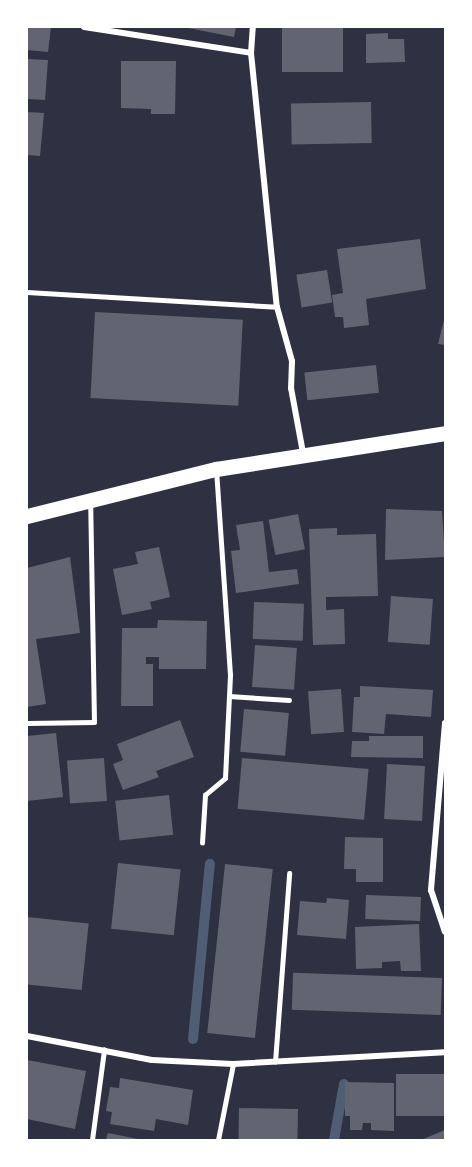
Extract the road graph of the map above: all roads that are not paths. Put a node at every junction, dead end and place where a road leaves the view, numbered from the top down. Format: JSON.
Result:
{"nodes":[{"id":1,"x":84,"y":27,"type":"edge"},
{"id":2,"x":253,"y":27,"type":"edge"},
{"id":3,"x":251,"y":53,"type":"junction"},
{"id":4,"x":27,"y":292,"type":"edge"},
{"id":5,"x":277,"y":307,"type":"junction"},
{"id":6,"x":445,"y":433,"type":"edge"},
{"id":7,"x":303,"y":453,"type":"junction"},
{"id":8,"x":216,"y":469,"type":"junction"},
{"id":9,"x":90,"y":498,"type":"junction"},
{"id":10,"x":27,"y":516,"type":"edge"},
{"id":11,"x":229,"y":696,"type":"junction"},
{"id":12,"x":289,"y":700,"type":"dead end"},
{"id":13,"x":27,"y":723,"type":"edge"},
{"id":14,"x":445,"y":723,"type":"edge"},
{"id":15,"x":202,"y":843,"type":"dead end"},
{"id":16,"x":289,"y":874,"type":"dead end"},
{"id":17,"x":445,"y":932,"type":"edge"},
{"id":18,"x":27,"y":1036,"type":"edge"},
{"id":19,"x":104,"y":1050,"type":"junction"},
{"id":20,"x":445,"y":1052,"type":"edge"},
{"id":21,"x":275,"y":1062,"type":"junction"},
{"id":22,"x":233,"y":1064,"type":"junction"},
{"id":23,"x":92,"y":1140,"type":"edge"},
{"id":24,"x":218,"y":1140,"type":"edge"}],
"edges":[{"from":1,"to":3,"type":"street"},
{"from":2,"to":3,"type":"street"},
{"from":3,"to":5,"type":"street"},
{"from":4,"to":5,"type":"lane"},
{"from":5,"to":7,"type":"street"},
{"from":6,"to":7,"type":"main road"},
{"from":7,"to":8,"type":"main road"},
{"from":8,"to":9,"type":"main road"},
{"from":8,"to":11,"type":"lane"},
{"from":9,"to":10,"type":"main road"},
{"from":9,"to":13,"type":"lane"},
{"from":11,"to":12,"type":"lane"},
{"from":11,"to":15,"type":"lane"},
{"from":14,"to":17,"type":"street"},
{"from":16,"to":21,"type":"lane"},
{"from":18,"to":19,"type":"street"},
{"from":19,"to":22,"type":"street"},
{"from":19,"to":23,"type":"lane"},
{"from":20,"to":21,"type":"street"},
{"from":21,"to":22,"type":"street"},
{"from":22,"to":24,"type":"lane"}]}
